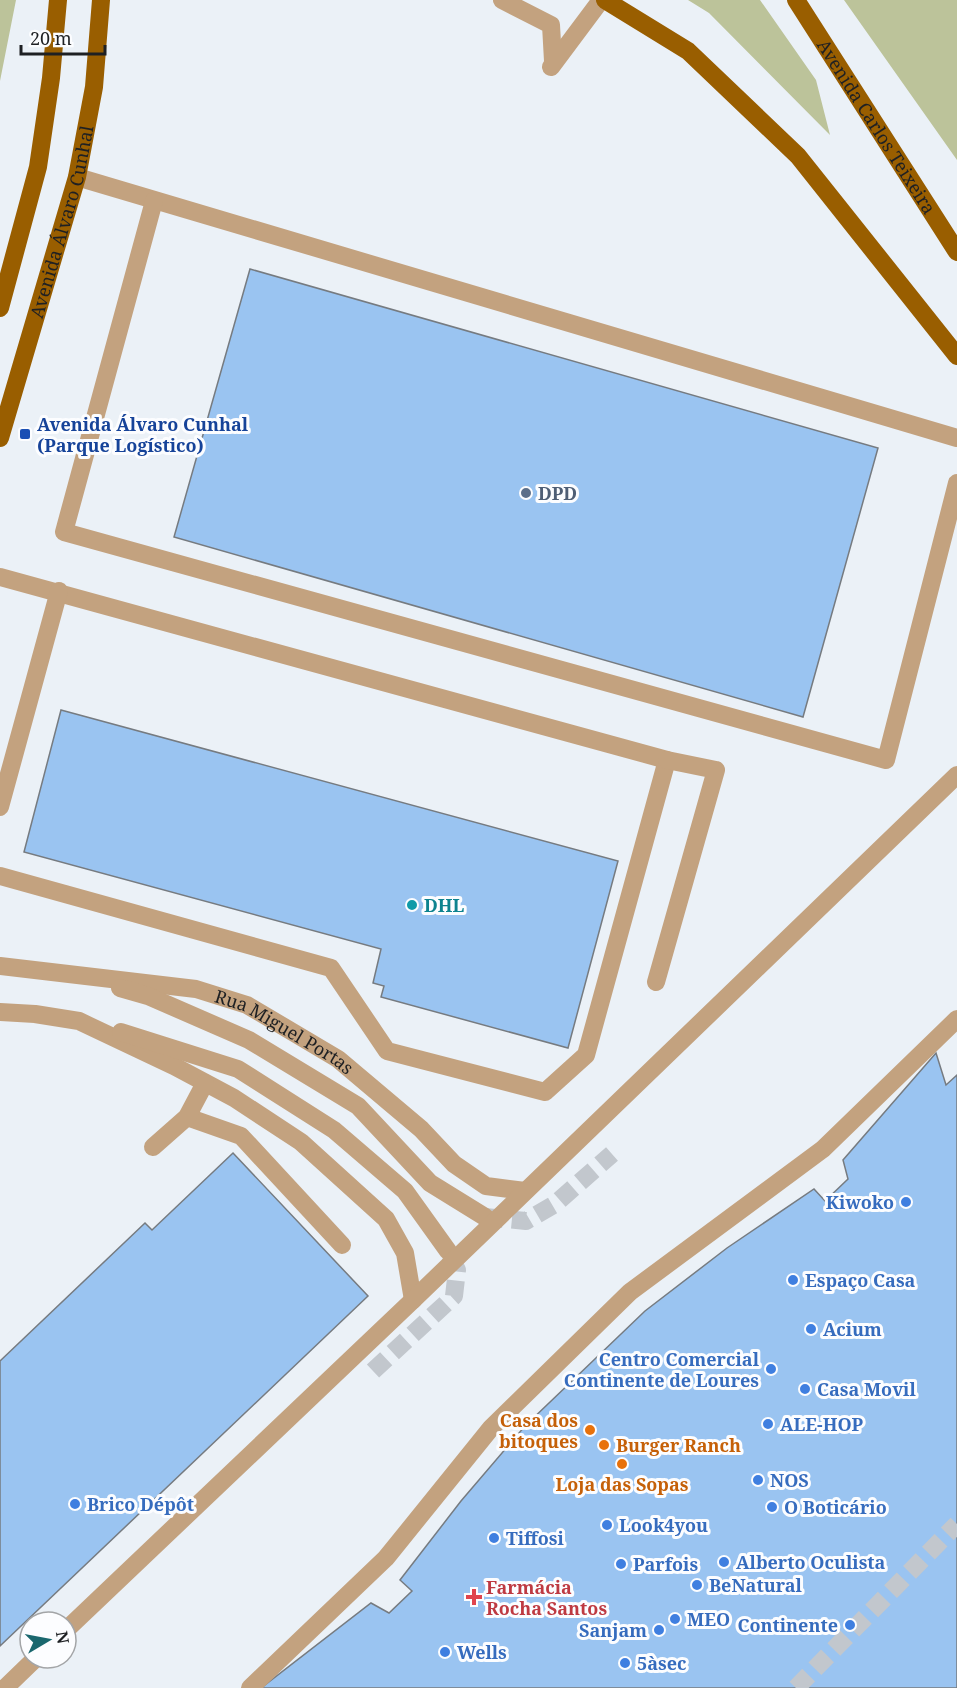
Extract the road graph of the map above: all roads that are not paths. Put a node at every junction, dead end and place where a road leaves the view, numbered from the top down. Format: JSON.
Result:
{"nodes":[{"id":1,"x":58,"y":0,"type":"edge"},
{"id":2,"x":101,"y":0,"type":"edge"},
{"id":3,"x":502,"y":0,"type":"edge"},
{"id":4,"x":603,"y":0,"type":"edge"},
{"id":5,"x":796,"y":0,"type":"edge"},
{"id":6,"x":77,"y":177,"type":"junction"},
{"id":7,"x":154,"y":201,"type":"junction"},
{"id":8,"x":957,"y":252,"type":"edge"},
{"id":9,"x":0,"y":308,"type":"edge"},
{"id":10,"x":957,"y":356,"type":"edge"},
{"id":11,"x":0,"y":438,"type":"edge"},
{"id":12,"x":957,"y":438,"type":"edge"},
{"id":13,"x":957,"y":483,"type":"edge"},
{"id":14,"x":0,"y":576,"type":"edge"},
{"id":15,"x":59,"y":591,"type":"junction"},
{"id":16,"x":667,"y":760,"type":"junction"},
{"id":17,"x":957,"y":775,"type":"edge"},
{"id":18,"x":0,"y":807,"type":"edge"},
{"id":19,"x":0,"y":876,"type":"edge"},
{"id":20,"x":0,"y":966,"type":"edge"},
{"id":21,"x":65,"y":972,"type":"junction"},
{"id":22,"x":656,"y":982,"type":"dead end"},
{"id":23,"x":0,"y":1012,"type":"edge"},
{"id":24,"x":957,"y":1019,"type":"edge"},
{"id":25,"x":79,"y":1021,"type":"junction"},
{"id":26,"x":205,"y":1083,"type":"junction"},
{"id":27,"x":187,"y":1117,"type":"junction"},
{"id":28,"x":153,"y":1147,"type":"dead end"},
{"id":29,"x":525,"y":1191,"type":"junction"},
{"id":30,"x":485,"y":1217,"type":"tunnel mouth"},
{"id":31,"x":342,"y":1245,"type":"dead end"},
{"id":32,"x":448,"y":1251,"type":"tunnel mouth"},
{"id":33,"x":413,"y":1300,"type":"junction"},
{"id":34,"x":78,"y":1619,"type":"edge"},
{"id":35,"x":24,"y":1670,"type":"edge"},
{"id":36,"x":5,"y":1688,"type":"edge"},
{"id":37,"x":250,"y":1688,"type":"edge"}],
"edges":[{"from":1,"to":9,"type":"main road","name":"Avenida Álvaro Cunhal"},
{"from":2,"to":6,"type":"main road","name":"Avenida Álvaro Cunhal"},
{"from":3,"to":4,"type":"lane"},
{"from":4,"to":10,"type":"main road"},
{"from":5,"to":8,"type":"main road","name":"Avenida Carlos Teixeira"},
{"from":6,"to":7,"type":"lane"},
{"from":6,"to":11,"type":"main road","name":"Avenida Álvaro Cunhal"},
{"from":7,"to":12,"type":"lane"},
{"from":7,"to":13,"type":"lane"},
{"from":14,"to":15,"type":"lane"},
{"from":15,"to":16,"type":"lane"},
{"from":15,"to":18,"type":"lane"},
{"from":16,"to":19,"type":"lane"},
{"from":16,"to":22,"type":"lane"},
{"from":17,"to":29,"type":"lane"},
{"from":20,"to":21,"type":"lane","name":"Rua Miguel Portas"},
{"from":21,"to":29,"type":"lane","name":"Rua Miguel Portas"},
{"from":21,"to":30,"type":"lane"},
{"from":23,"to":25,"type":"lane"},
{"from":24,"to":37,"type":"lane"},
{"from":25,"to":26,"type":"lane"},
{"from":25,"to":32,"type":"lane"},
{"from":26,"to":27,"type":"lane"},
{"from":26,"to":33,"type":"lane"},
{"from":27,"to":28,"type":"lane"},
{"from":27,"to":31,"type":"lane"},
{"from":29,"to":33,"type":"lane"},
{"from":33,"to":34,"type":"lane"},
{"from":35,"to":36,"type":"lane"}]}
